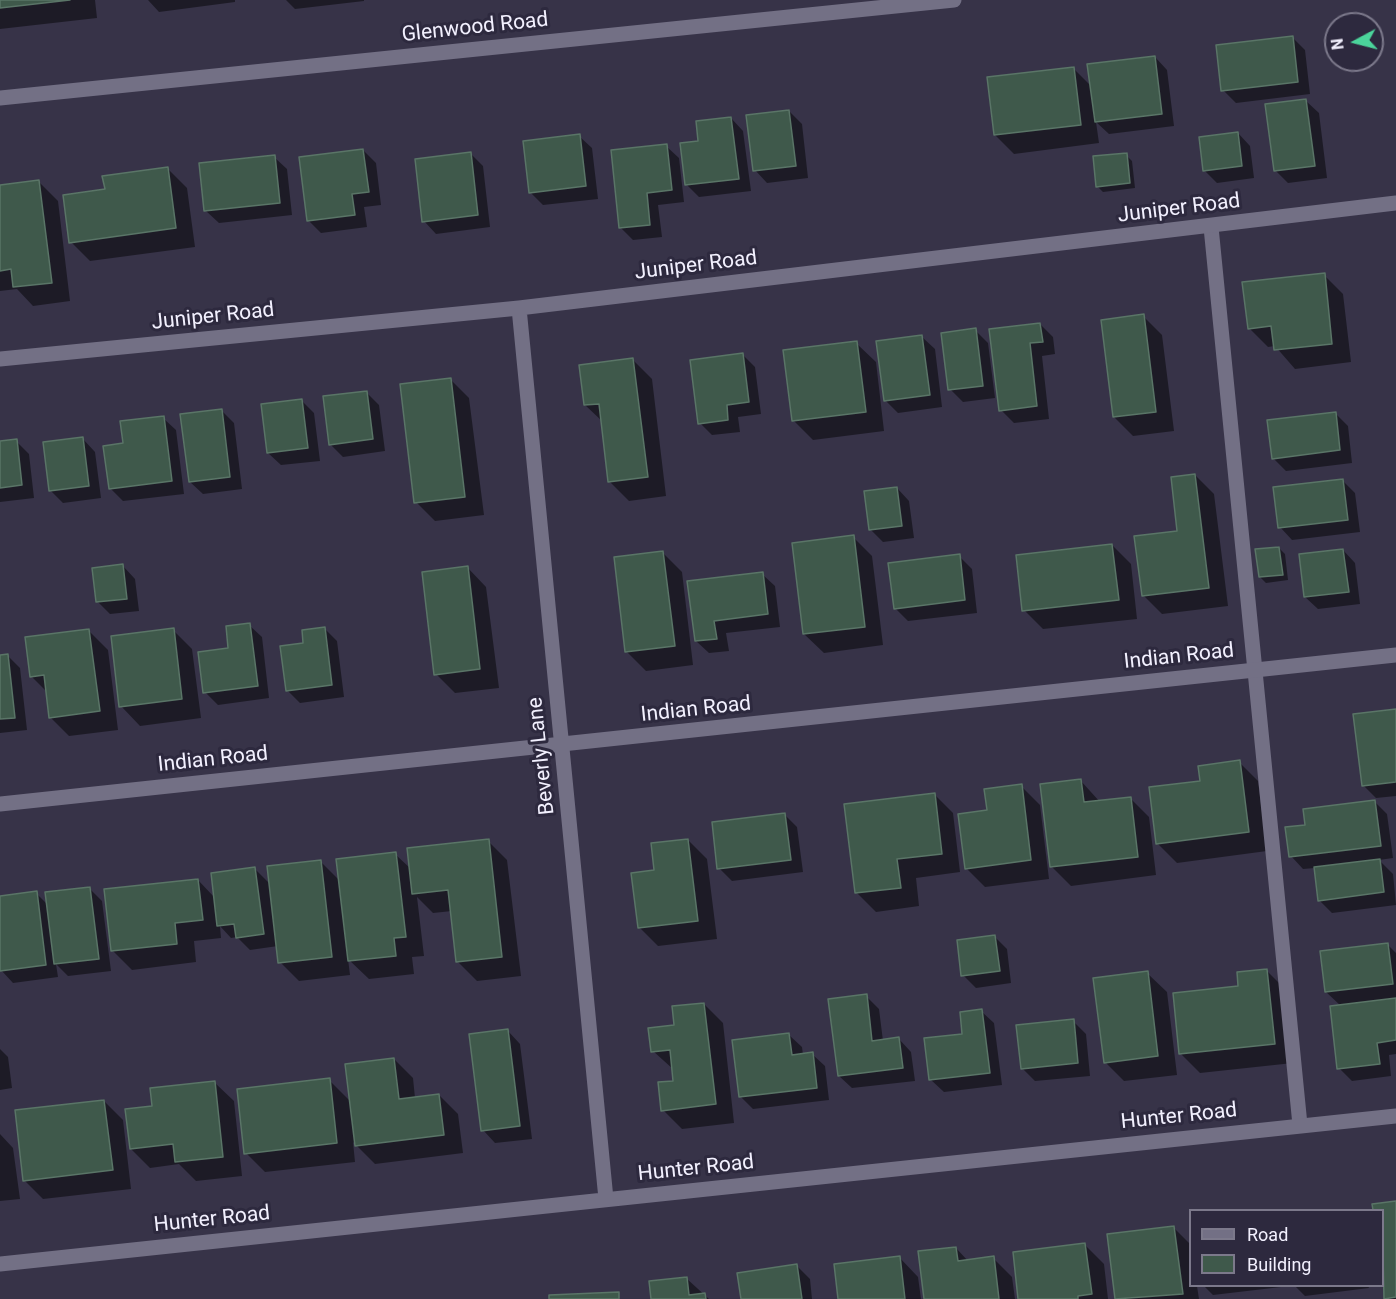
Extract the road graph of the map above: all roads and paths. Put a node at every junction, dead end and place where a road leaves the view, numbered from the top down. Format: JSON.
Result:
{"nodes":[{"id":1,"x":954,"y":0,"type":"edge"},
{"id":2,"x":0,"y":98,"type":"edge"},
{"id":3,"x":1396,"y":203,"type":"edge"},
{"id":4,"x":1211,"y":227,"type":"junction"},
{"id":5,"x":519,"y":308,"type":"junction"},
{"id":6,"x":0,"y":359,"type":"edge"},
{"id":7,"x":1396,"y":655,"type":"edge"},
{"id":8,"x":1253,"y":670,"type":"junction"},
{"id":9,"x":562,"y":745,"type":"junction"},
{"id":10,"x":0,"y":804,"type":"edge"},
{"id":11,"x":1396,"y":1116,"type":"edge"},
{"id":12,"x":1300,"y":1125,"type":"junction"},
{"id":13,"x":606,"y":1199,"type":"junction"},
{"id":14,"x":0,"y":1264,"type":"edge"}],
"edges":[{"from":1,"to":2,"type":"street","name":"Glenwood Road"},
{"from":3,"to":4,"type":"street","name":"Juniper Road"},
{"from":4,"to":5,"type":"street","name":"Juniper Road"},
{"from":4,"to":8,"type":"street"},
{"from":5,"to":6,"type":"street","name":"Juniper Road"},
{"from":5,"to":9,"type":"street","name":"Beverly Lane"},
{"from":7,"to":8,"type":"street","name":"Indian Road"},
{"from":8,"to":9,"type":"street","name":"Indian Road"},
{"from":8,"to":12,"type":"street"},
{"from":9,"to":10,"type":"street","name":"Indian Road"},
{"from":9,"to":13,"type":"street","name":"Beverly Lane"},
{"from":11,"to":12,"type":"street","name":"Hunter Road"},
{"from":12,"to":13,"type":"street","name":"Hunter Road"},
{"from":13,"to":14,"type":"street","name":"Hunter Road"}]}
